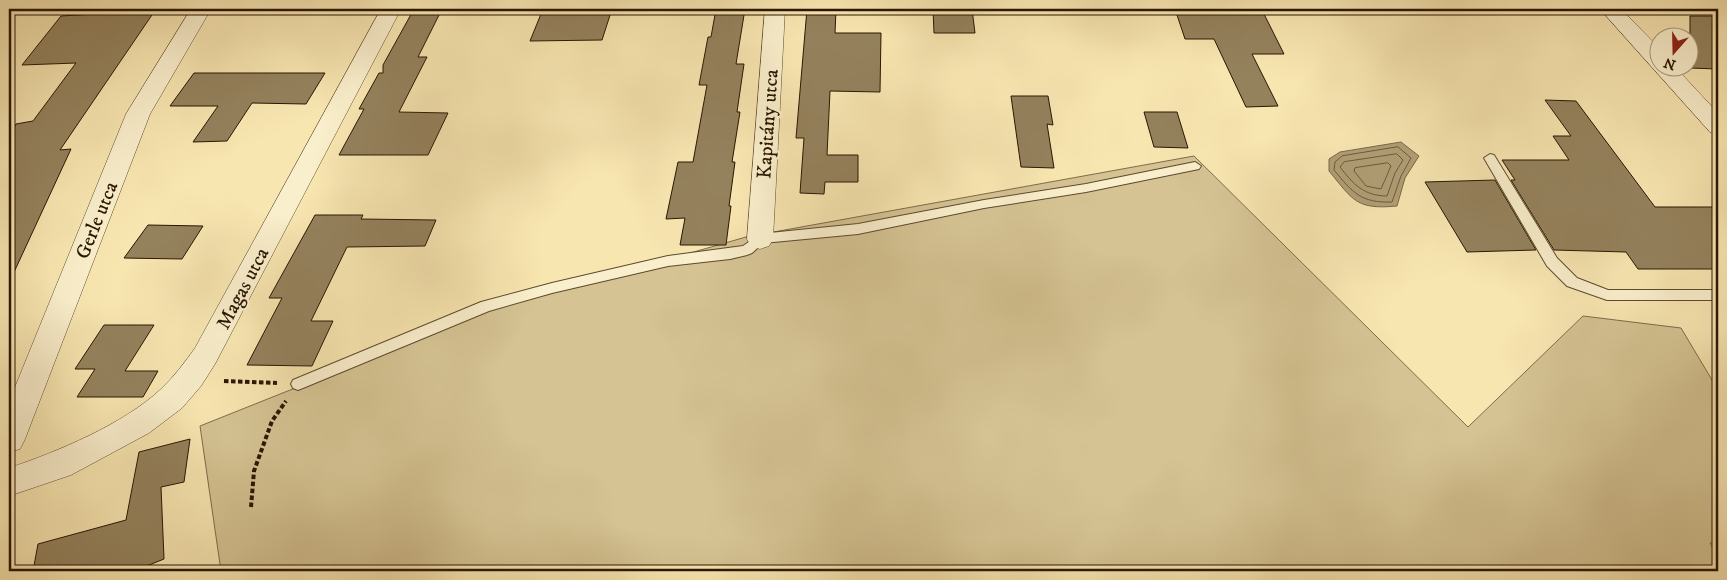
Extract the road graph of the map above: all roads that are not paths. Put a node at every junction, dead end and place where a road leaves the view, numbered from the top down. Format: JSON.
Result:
{"nodes":[{"id":1,"x":200,"y":9,"type":"edge"},
{"id":2,"x":391,"y":9,"type":"edge"},
{"id":3,"x":775,"y":9,"type":"edge"},
{"id":4,"x":1610,"y":9,"type":"edge"},
{"id":5,"x":1650,"y":52,"type":"edge"},
{"id":6,"x":1673,"y":78,"type":"edge"},
{"id":7,"x":1718,"y":127,"type":"edge"},
{"id":8,"x":1490,"y":158,"type":"dead end"},
{"id":9,"x":1194,"y":166,"type":"dead end"},
{"id":10,"x":760,"y":239,"type":"junction"},
{"id":11,"x":1718,"y":296,"type":"edge"},
{"id":12,"x":298,"y":384,"type":"road end"},
{"id":13,"x":9,"y":439,"type":"edge"},
{"id":14,"x":9,"y":482,"type":"edge"}],
"edges":[{"from":1,"to":13,"type":"street","name":"Gerle utca"},
{"from":2,"to":14,"type":"street","name":"Magas utca"},
{"from":3,"to":10,"type":"street","name":"Kapitány utca"},
{"from":4,"to":5,"type":"street"},
{"from":6,"to":7,"type":"street"},
{"from":8,"to":11,"type":"lane"},
{"from":9,"to":10,"type":"lane"},
{"from":10,"to":12,"type":"lane"}]}
